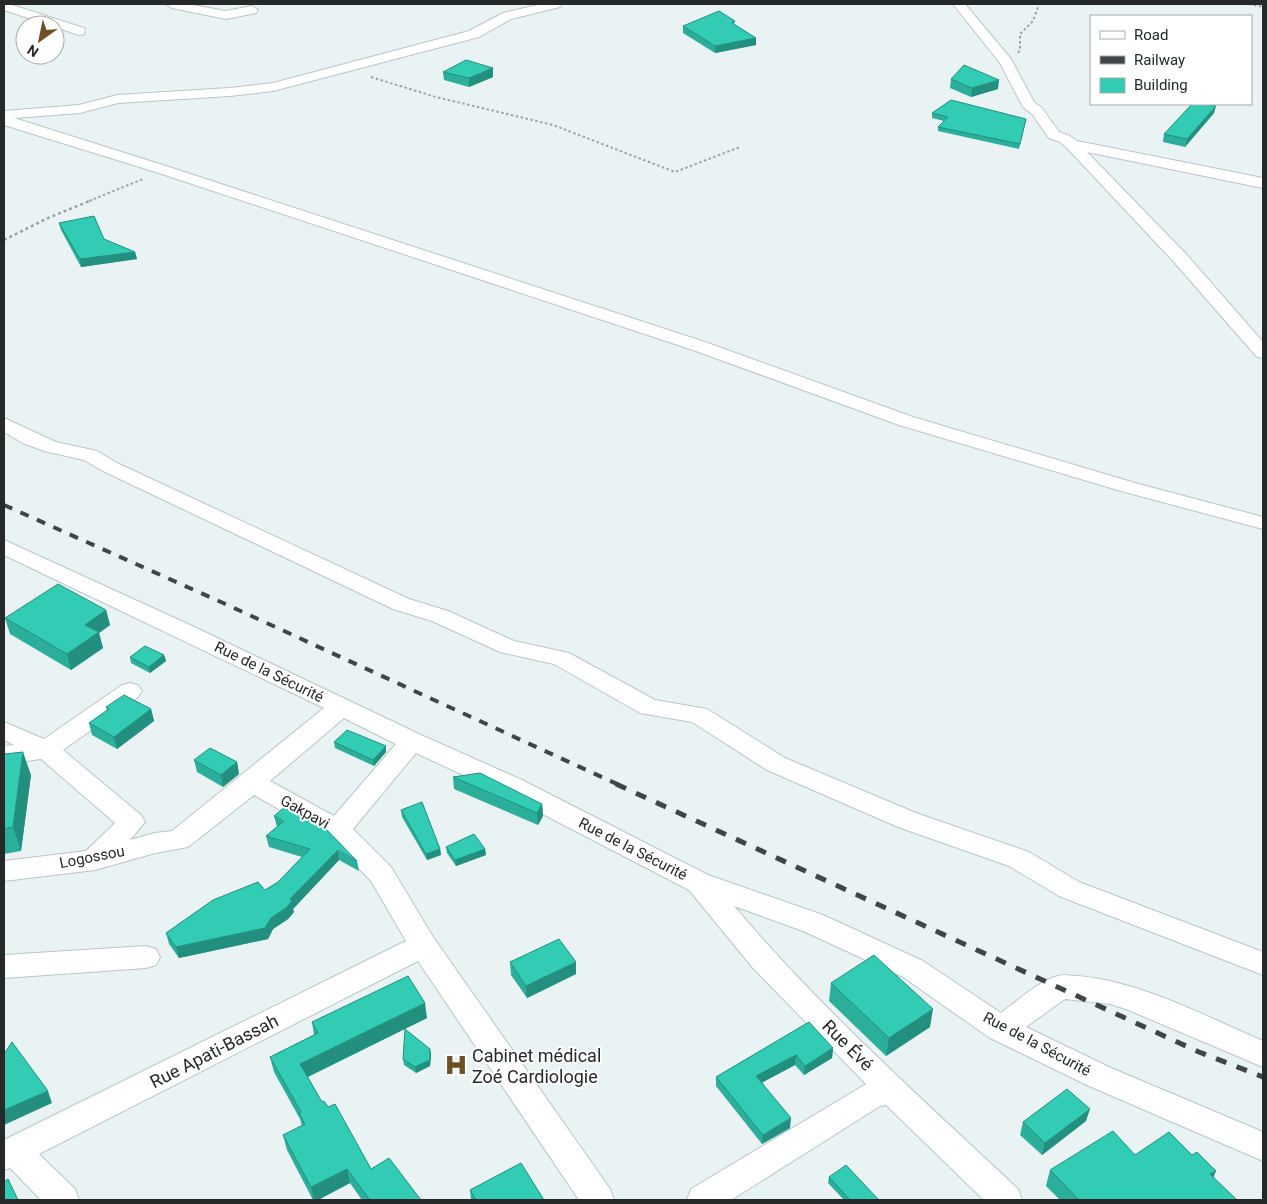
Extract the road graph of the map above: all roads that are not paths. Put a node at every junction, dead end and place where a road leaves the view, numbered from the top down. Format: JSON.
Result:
{"nodes":[{"id":1,"x":172,"y":4,"type":"edge"},
{"id":2,"x":556,"y":4,"type":"edge"},
{"id":3,"x":959,"y":4,"type":"edge"},
{"id":4,"x":4,"y":6,"type":"edge"},
{"id":5,"x":252,"y":10,"type":"dead end"},
{"id":6,"x":80,"y":30,"type":"dead end"},
{"id":7,"x":4,"y":115,"type":"edge"},
{"id":8,"x":4,"y":120,"type":"edge"},
{"id":9,"x":1072,"y":145,"type":"junction"},
{"id":10,"x":1263,"y":183,"type":"edge"},
{"id":11,"x":1263,"y":353,"type":"edge"},
{"id":12,"x":4,"y":424,"type":"edge"},
{"id":13,"x":1263,"y":523,"type":"edge"},
{"id":14,"x":4,"y":547,"type":"edge"},
{"id":15,"x":130,"y":691,"type":"dead end"},
{"id":16,"x":341,"y":707,"type":"junction"},
{"id":17,"x":4,"y":730,"type":"edge"},
{"id":18,"x":412,"y":741,"type":"junction"},
{"id":19,"x":46,"y":750,"type":"junction"},
{"id":20,"x":4,"y":755,"type":"edge"},
{"id":21,"x":252,"y":782,"type":"junction"},
{"id":22,"x":337,"y":830,"type":"junction"},
{"id":23,"x":95,"y":860,"type":"junction"},
{"id":24,"x":4,"y":871,"type":"edge"},
{"id":25,"x":698,"y":882,"type":"junction"},
{"id":26,"x":423,"y":946,"type":"junction"},
{"id":27,"x":146,"y":957,"type":"dead end"},
{"id":28,"x":1263,"y":964,"type":"edge"},
{"id":29,"x":4,"y":967,"type":"edge"},
{"id":30,"x":1002,"y":1029,"type":"junction"},
{"id":31,"x":1263,"y":1054,"type":"edge"},
{"id":32,"x":892,"y":1090,"type":"junction"},
{"id":33,"x":1263,"y":1147,"type":"edge"},
{"id":34,"x":9,"y":1153,"type":"edge"},
{"id":35,"x":62,"y":1200,"type":"edge"},
{"id":36,"x":598,"y":1200,"type":"edge"},
{"id":37,"x":703,"y":1200,"type":"edge"},
{"id":38,"x":1006,"y":1200,"type":"edge"}],
"edges":[{"from":1,"to":5,"type":"street"},
{"from":2,"to":7,"type":"street"},
{"from":3,"to":9,"type":"street"},
{"from":4,"to":6,"type":"street"},
{"from":8,"to":13,"type":"street"},
{"from":9,"to":10,"type":"street"},
{"from":9,"to":11,"type":"street"},
{"from":12,"to":28,"type":"street"},
{"from":14,"to":16,"type":"street","name":"Rue de la Sécurité"},
{"from":15,"to":19,"type":"street"},
{"from":16,"to":18,"type":"street","name":"Rue de la Sécurité"},
{"from":16,"to":21,"type":"street"},
{"from":17,"to":19,"type":"street"},
{"from":18,"to":22,"type":"street","name":"Gakpavi"},
{"from":18,"to":25,"type":"street","name":"Rue de la Sécurité"},
{"from":19,"to":20,"type":"street"},
{"from":19,"to":23,"type":"street"},
{"from":21,"to":22,"type":"street","name":"Gakpavi"},
{"from":21,"to":23,"type":"street","name":"Logossou"},
{"from":22,"to":26,"type":"street"},
{"from":23,"to":24,"type":"street","name":"Logossou"},
{"from":25,"to":30,"type":"street","name":"Rue de la Sécurité"},
{"from":25,"to":32,"type":"street","name":"Rue Évé"},
{"from":26,"to":34,"type":"street","name":"Rue Apati-Bassah"},
{"from":26,"to":36,"type":"street"},
{"from":27,"to":29,"type":"street"},
{"from":30,"to":31,"type":"street"},
{"from":30,"to":33,"type":"street","name":"Rue de la Sécurité"},
{"from":32,"to":37,"type":"street"},
{"from":32,"to":38,"type":"street","name":"Rue Évé"},
{"from":34,"to":35,"type":"street"}]}
